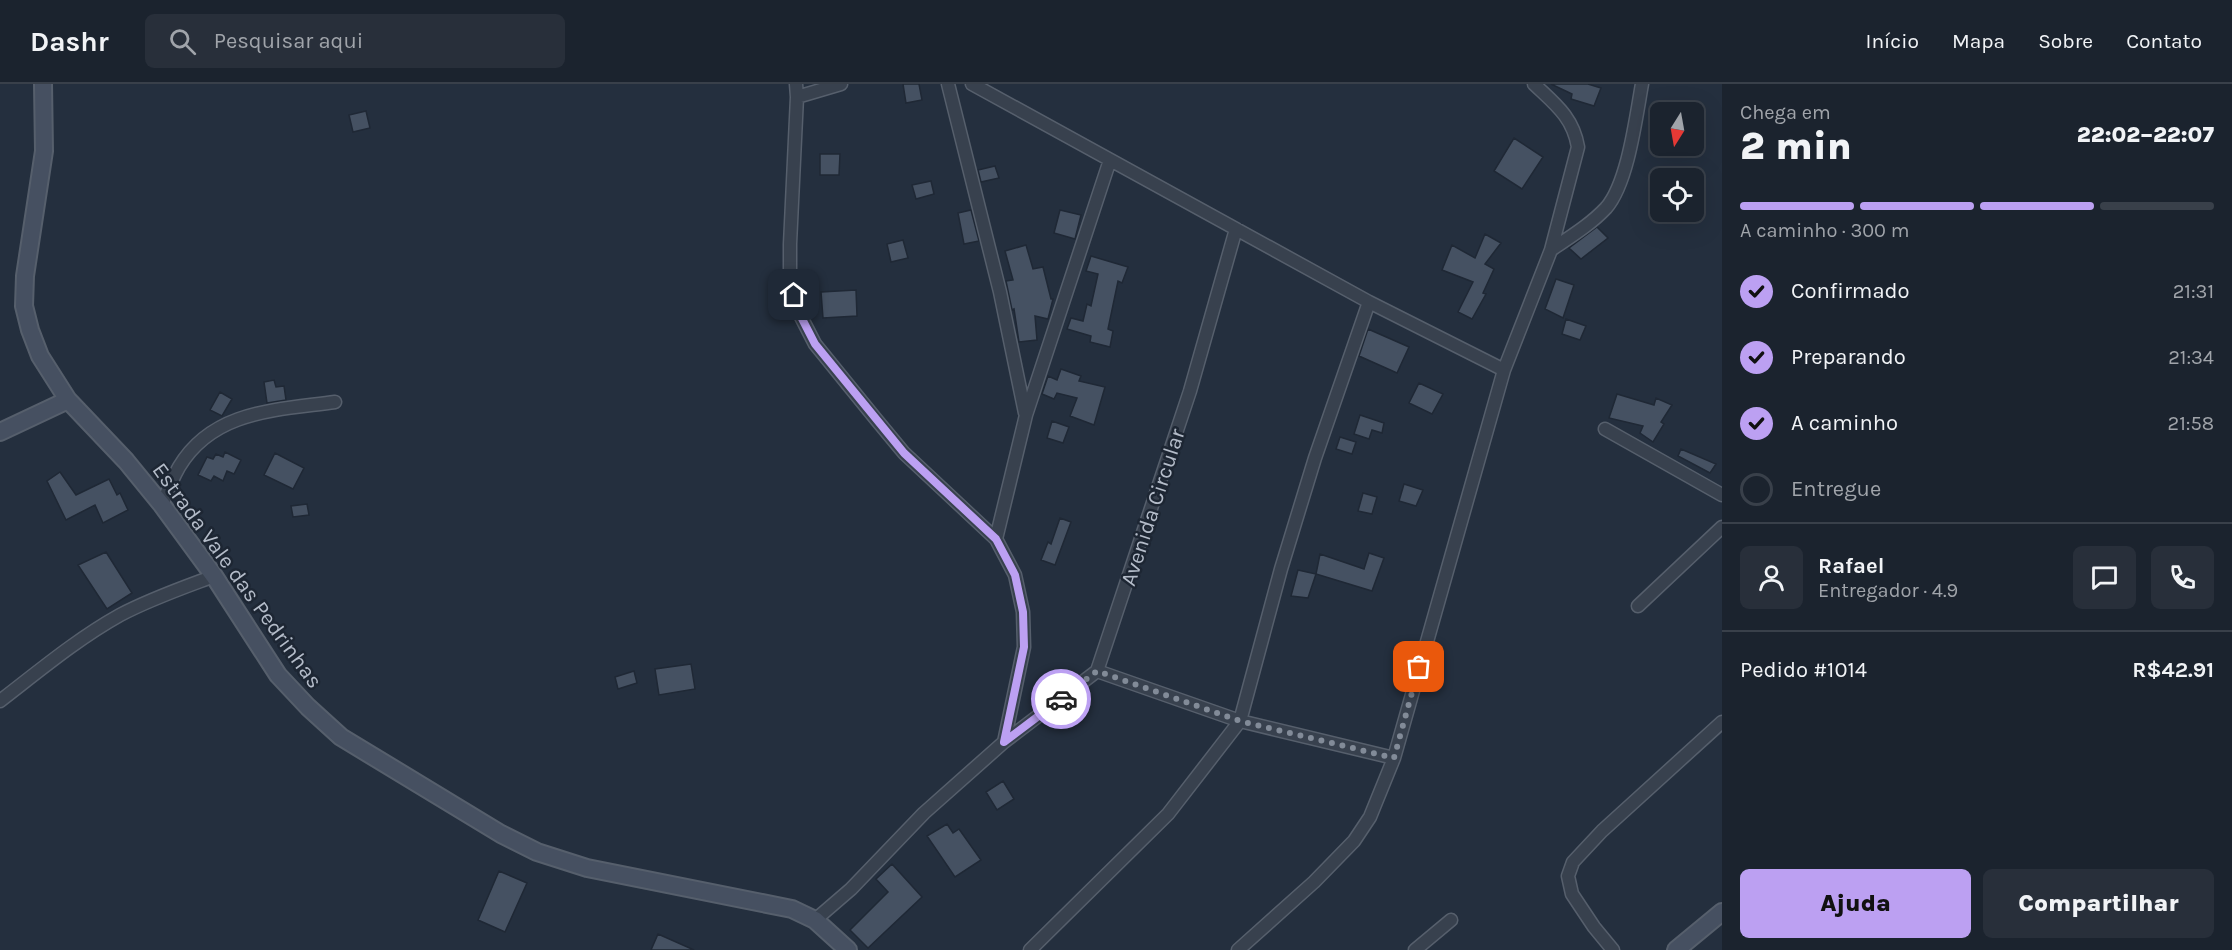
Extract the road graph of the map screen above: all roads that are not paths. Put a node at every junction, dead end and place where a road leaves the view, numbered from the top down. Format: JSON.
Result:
{"nodes":[{"id":1,"x":44,"y":84,"type":"edge"},
{"id":2,"x":841,"y":84,"type":"edge"},
{"id":3,"x":948,"y":84,"type":"edge"},
{"id":4,"x":972,"y":84,"type":"edge"},
{"id":5,"x":1534,"y":84,"type":"edge"},
{"id":6,"x":1642,"y":84,"type":"edge"},
{"id":7,"x":797,"y":90,"type":"edge"},
{"id":8,"x":1110,"y":160,"type":"junction"},
{"id":9,"x":1236,"y":229,"type":"junction"},
{"id":10,"x":1551,"y":250,"type":"junction"},
{"id":11,"x":1369,"y":302,"type":"junction"},
{"id":12,"x":1504,"y":370,"type":"junction"},
{"id":13,"x":68,"y":400,"type":"junction"},
{"id":14,"x":335,"y":402,"type":"dead end"},
{"id":15,"x":1026,"y":415,"type":"junction"},
{"id":16,"x":1605,"y":429,"type":"dead end"},
{"id":17,"x":0,"y":432,"type":"edge"},
{"id":18,"x":1722,"y":495,"type":"edge"},
{"id":19,"x":162,"y":505,"type":"junction"},
{"id":20,"x":1722,"y":527,"type":"edge"},
{"id":21,"x":996,"y":539,"type":"junction"},
{"id":22,"x":214,"y":576,"type":"junction"},
{"id":23,"x":1638,"y":606,"type":"dead end"},
{"id":24,"x":1097,"y":671,"type":"junction"},
{"id":25,"x":0,"y":701,"type":"edge"},
{"id":26,"x":1240,"y":721,"type":"junction"},
{"id":27,"x":1722,"y":722,"type":"edge"},
{"id":28,"x":1004,"y":742,"type":"junction"},
{"id":29,"x":1394,"y":758,"type":"junction"},
{"id":30,"x":1722,"y":912,"type":"edge"},
{"id":31,"x":815,"y":920,"type":"junction"},
{"id":32,"x":1451,"y":920,"type":"dead end"},
{"id":33,"x":848,"y":950,"type":"edge"},
{"id":34,"x":1030,"y":950,"type":"edge"},
{"id":35,"x":1238,"y":950,"type":"edge"},
{"id":36,"x":1415,"y":950,"type":"edge"},
{"id":37,"x":1613,"y":950,"type":"edge"},
{"id":38,"x":1676,"y":950,"type":"edge"}],
"edges":[{"from":1,"to":13,"type":"main road","name":"Estrada Vale das Pedrinhas"},
{"from":2,"to":7,"type":"street"},
{"from":3,"to":15,"type":"street"},
{"from":4,"to":8,"type":"street"},
{"from":5,"to":10,"type":"street"},
{"from":6,"to":10,"type":"street"},
{"from":7,"to":21,"type":"street"},
{"from":8,"to":9,"type":"street"},
{"from":8,"to":15,"type":"street"},
{"from":9,"to":11,"type":"street"},
{"from":9,"to":24,"type":"street","name":"Avenida Circular"},
{"from":10,"to":12,"type":"street"},
{"from":11,"to":12,"type":"street"},
{"from":11,"to":26,"type":"street"},
{"from":12,"to":29,"type":"street"},
{"from":13,"to":17,"type":"main road"},
{"from":13,"to":19,"type":"main road","name":"Estrada Vale das Pedrinhas"},
{"from":14,"to":19,"type":"street"},
{"from":15,"to":21,"type":"street"},
{"from":16,"to":18,"type":"street"},
{"from":19,"to":22,"type":"main road","name":"Estrada Vale das Pedrinhas"},
{"from":20,"to":23,"type":"street"},
{"from":21,"to":28,"type":"street"},
{"from":22,"to":25,"type":"street"},
{"from":22,"to":31,"type":"main road","name":"Estrada Vale das Pedrinhas"},
{"from":24,"to":26,"type":"street"},
{"from":24,"to":28,"type":"street"},
{"from":26,"to":29,"type":"street"},
{"from":26,"to":34,"type":"street"},
{"from":27,"to":37,"type":"street"},
{"from":28,"to":31,"type":"street"},
{"from":29,"to":35,"type":"street"},
{"from":30,"to":38,"type":"main road"},
{"from":31,"to":33,"type":"main road","name":"Estrada Vale das Pedrinhas"},
{"from":32,"to":36,"type":"street"}]}
